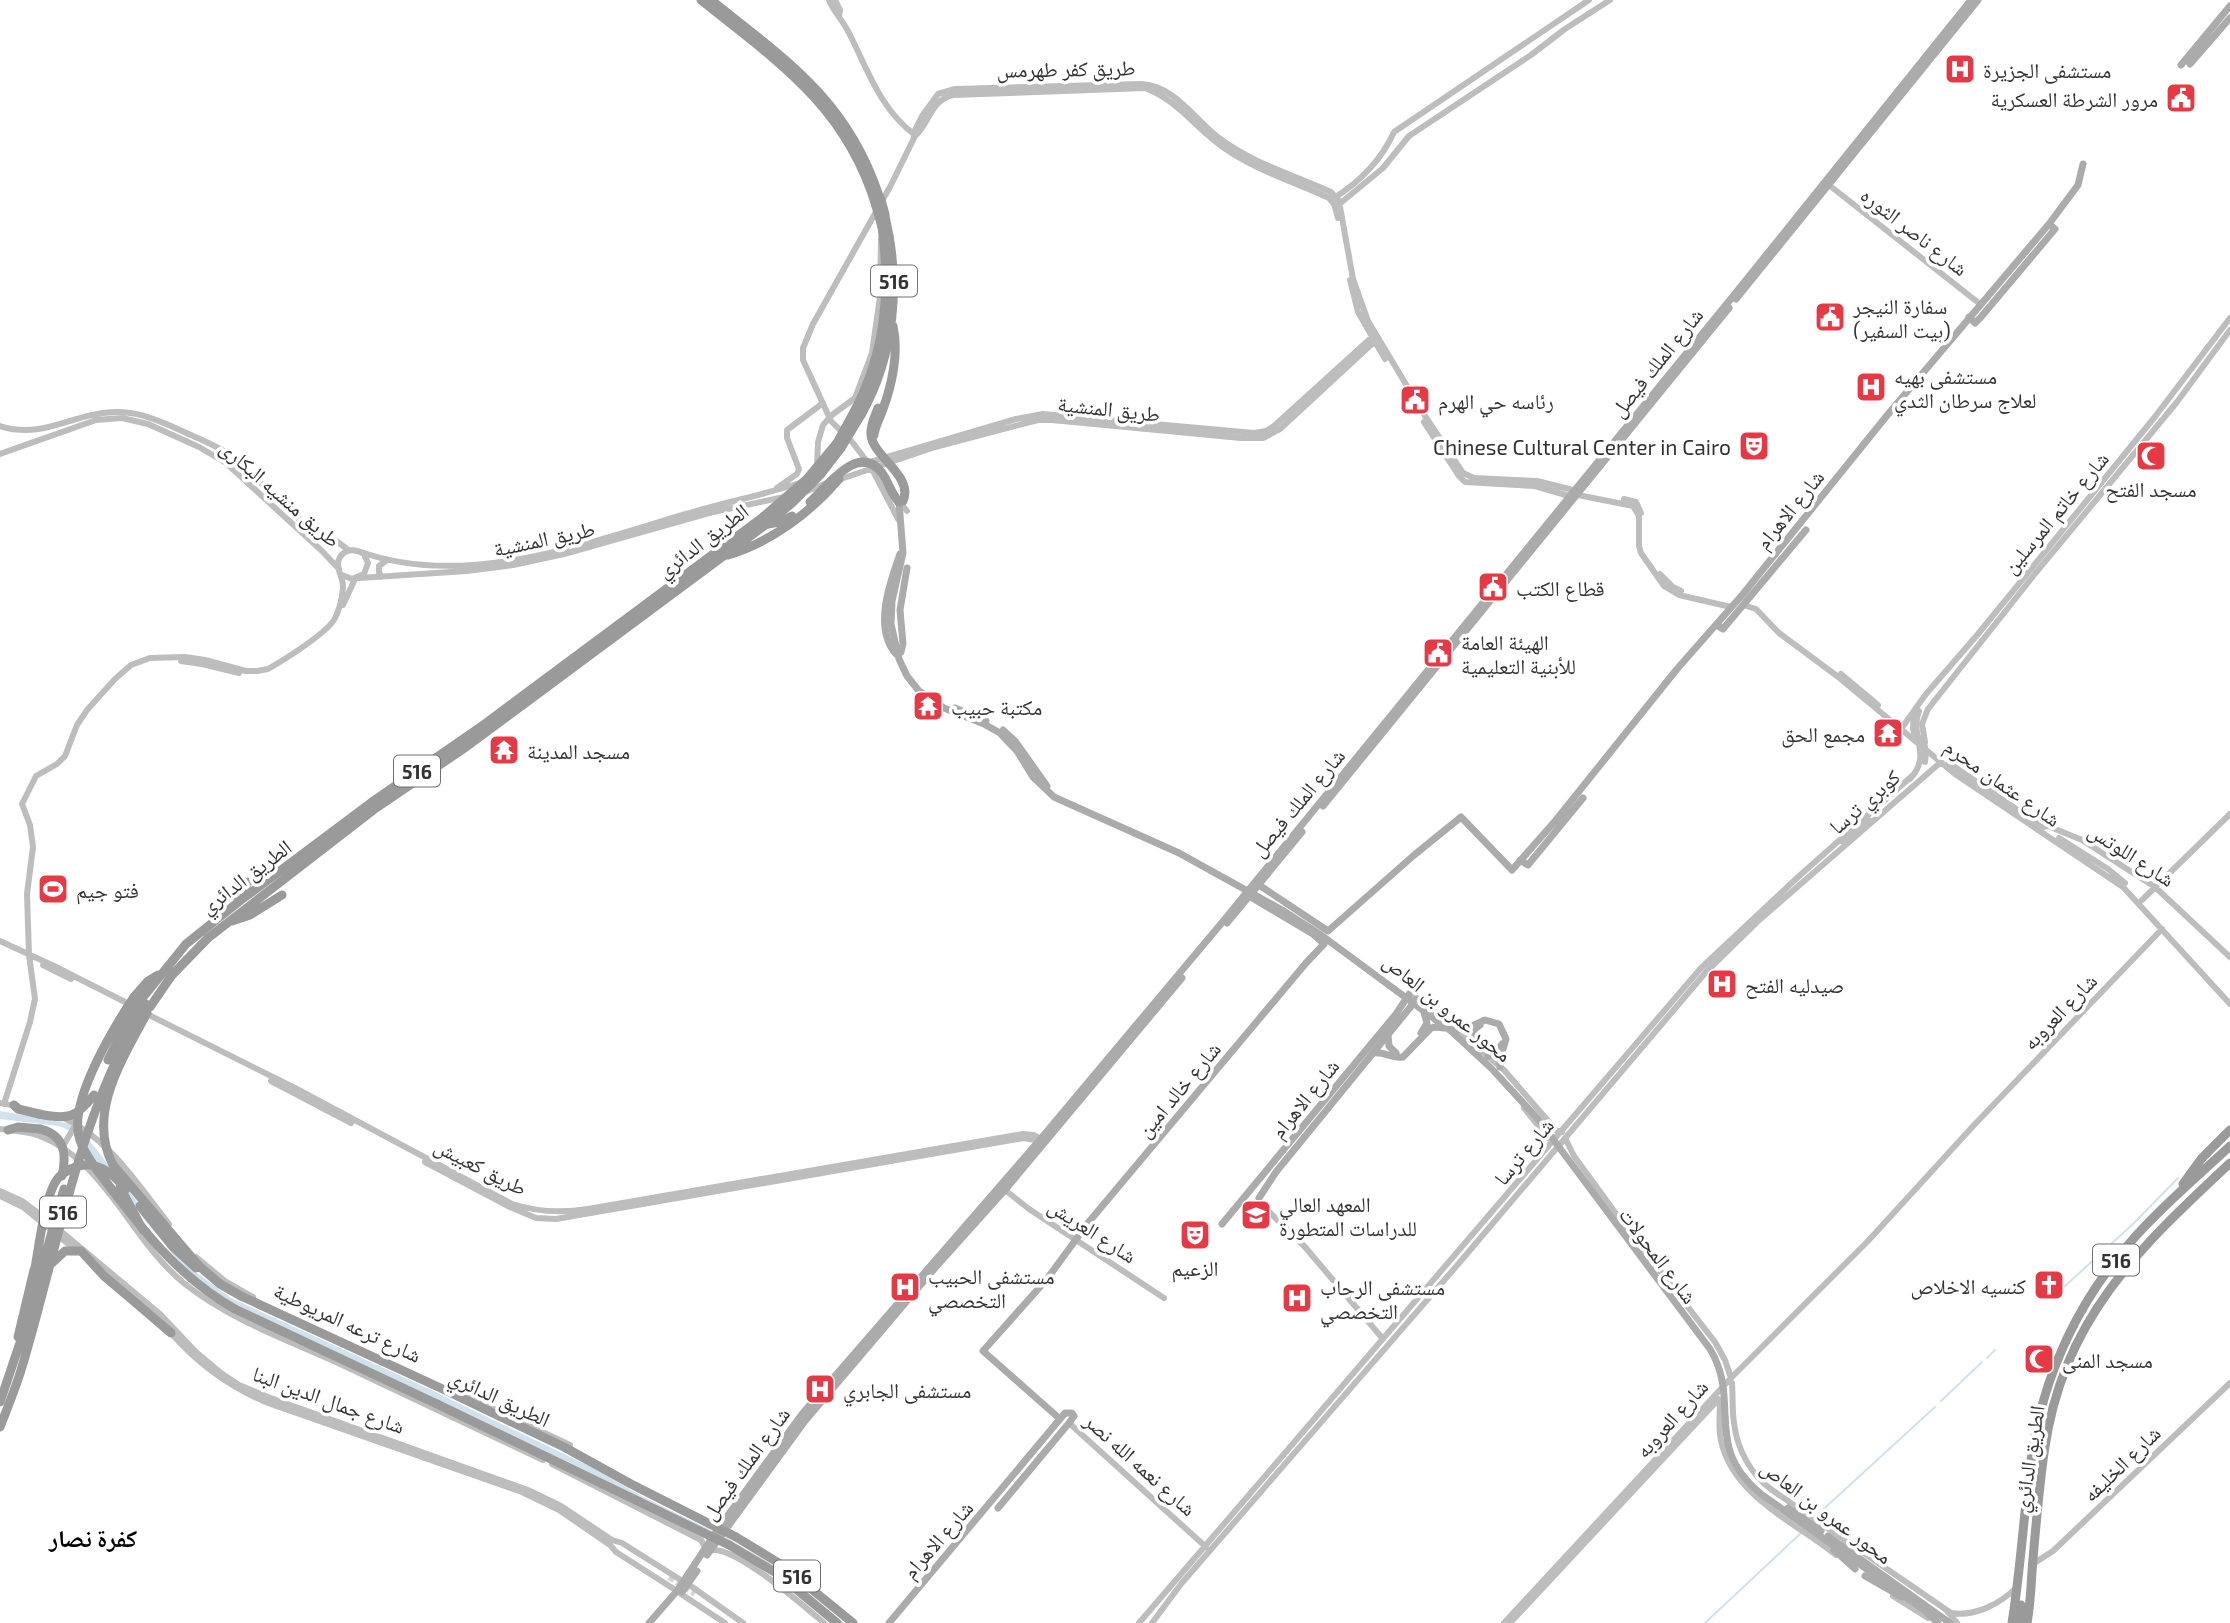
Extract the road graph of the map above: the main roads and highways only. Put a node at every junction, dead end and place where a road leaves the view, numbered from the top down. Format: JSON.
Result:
{"nodes":[{"id":1,"x":701,"y":0,"type":"edge"},
{"id":2,"x":711,"y":0,"type":"edge"},
{"id":3,"x":1971,"y":0,"type":"edge"},
{"id":4,"x":1978,"y":0,"type":"edge"},
{"id":5,"x":2229,"y":10,"type":"edge"},
{"id":6,"x":2230,"y":18,"type":"edge"},
{"id":7,"x":771,"y":52,"type":"junction"},
{"id":8,"x":2190,"y":64,"type":"dead end"},
{"id":9,"x":2181,"y":65,"type":"dead end"},
{"id":10,"x":1866,"y":135,"type":"junction"},
{"id":11,"x":1860,"y":143,"type":"junction"},
{"id":12,"x":2083,"y":164,"type":"dead end"},
{"id":13,"x":878,"y":201,"type":"junction"},
{"id":14,"x":2052,"y":227,"type":"junction"},
{"id":15,"x":1972,"y":320,"type":"junction"},
{"id":16,"x":891,"y":321,"type":"junction"},
{"id":17,"x":879,"y":354,"type":"junction"},
{"id":18,"x":880,"y":372,"type":"junction"},
{"id":19,"x":858,"y":414,"type":"junction"},
{"id":20,"x":1621,"y":437,"type":"junction"},
{"id":21,"x":890,"y":458,"type":"road end"},
{"id":22,"x":819,"y":471,"type":"junction"},
{"id":23,"x":839,"y":479,"type":"road end"},
{"id":24,"x":901,"y":502,"type":"junction"},
{"id":25,"x":765,"y":522,"type":"junction"},
{"id":26,"x":1806,"y":530,"type":"dead end"},
{"id":27,"x":901,"y":552,"type":"road end"},
{"id":28,"x":1781,"y":552,"type":"junction"},
{"id":29,"x":715,"y":558,"type":"junction"},
{"id":30,"x":1775,"y":560,"type":"junction"},
{"id":31,"x":908,"y":568,"type":"dead end"},
{"id":32,"x":1722,"y":627,"type":"junction"},
{"id":33,"x":898,"y":653,"type":"junction"},
{"id":34,"x":1400,"y":709,"type":"junction"},
{"id":35,"x":1583,"y":798,"type":"dead end"},
{"id":36,"x":360,"y":815,"type":"junction"},
{"id":37,"x":1524,"y":863,"type":"junction"},
{"id":38,"x":248,"y":882,"type":"dead end"},
{"id":39,"x":1259,"y":885,"type":"junction"},
{"id":40,"x":1272,"y":894,"type":"junction"},
{"id":41,"x":282,"y":895,"type":"dead end"},
{"id":42,"x":1250,"y":896,"type":"junction"},
{"id":43,"x":245,"y":903,"type":"junction"},
{"id":44,"x":1266,"y":905,"type":"junction"},
{"id":45,"x":225,"y":912,"type":"junction"},
{"id":46,"x":1225,"y":922,"type":"junction"},
{"id":47,"x":227,"y":923,"type":"junction"},
{"id":48,"x":167,"y":974,"type":"junction"},
{"id":49,"x":1410,"y":993,"type":"road end"},
{"id":50,"x":1415,"y":1001,"type":"road end"},
{"id":51,"x":143,"y":1002,"type":"junction"},
{"id":52,"x":1422,"y":1009,"type":"junction"},
{"id":53,"x":1453,"y":1031,"type":"junction"},
{"id":54,"x":1388,"y":1035,"type":"junction"},
{"id":55,"x":1480,"y":1051,"type":"junction"},
{"id":56,"x":1373,"y":1053,"type":"junction"},
{"id":57,"x":1488,"y":1056,"type":"road end"},
{"id":58,"x":1500,"y":1067,"type":"road end"},
{"id":59,"x":98,"y":1093,"type":"junction"},
{"id":60,"x":7,"y":1104,"type":"edge"},
{"id":61,"x":4,"y":1130,"type":"edge"},
{"id":62,"x":2230,"y":1130,"type":"edge"},
{"id":63,"x":2230,"y":1146,"type":"edge"},
{"id":64,"x":1289,"y":1150,"type":"junction"},
{"id":65,"x":1282,"y":1158,"type":"junction"},
{"id":66,"x":2230,"y":1163,"type":"edge"},
{"id":67,"x":135,"y":1183,"type":"road end"},
{"id":68,"x":71,"y":1184,"type":"junction"},
{"id":69,"x":2178,"y":1194,"type":"junction"},
{"id":70,"x":1259,"y":1198,"type":"road end"},
{"id":71,"x":57,"y":1210,"type":"junction"},
{"id":72,"x":1222,"y":1224,"type":"dead end"},
{"id":73,"x":144,"y":1230,"type":"junction"},
{"id":74,"x":48,"y":1271,"type":"junction"},
{"id":75,"x":215,"y":1280,"type":"junction"},
{"id":76,"x":905,"y":1299,"type":"junction"},
{"id":77,"x":171,"y":1333,"type":"road end"},
{"id":78,"x":10,"y":1373,"type":"junction"},
{"id":79,"x":0,"y":1402,"type":"edge"},
{"id":80,"x":1063,"y":1416,"type":"junction"},
{"id":81,"x":0,"y":1427,"type":"edge"},
{"id":82,"x":1035,"y":1450,"type":"junction"},
{"id":83,"x":1042,"y":1455,"type":"junction"},
{"id":84,"x":998,"y":1508,"type":"dead end"},
{"id":85,"x":1826,"y":1537,"type":"junction"},
{"id":86,"x":1865,"y":1556,"type":"road end"},
{"id":87,"x":1855,"y":1569,"type":"road end"},
{"id":88,"x":1865,"y":1576,"type":"road end"},
{"id":89,"x":2018,"y":1586,"type":"junction"},
{"id":90,"x":687,"y":1591,"type":"junction"},
{"id":91,"x":1906,"y":1598,"type":"junction"},
{"id":92,"x":649,"y":1623,"type":"edge"},
{"id":93,"x":656,"y":1623,"type":"edge"},
{"id":94,"x":837,"y":1623,"type":"edge"},
{"id":95,"x":855,"y":1623,"type":"edge"},
{"id":96,"x":889,"y":1623,"type":"edge"},
{"id":97,"x":1936,"y":1623,"type":"edge"},
{"id":98,"x":1950,"y":1623,"type":"edge"},
{"id":99,"x":2012,"y":1623,"type":"edge"},
{"id":100,"x":2019,"y":1623,"type":"edge"},
{"id":101,"x":2029,"y":1623,"type":"edge"}],
"edges":[{"from":1,"to":7,"type":"highway","name":"الطريق الدائري","number":"516"},
{"from":2,"to":7,"type":"highway","name":"الطريق الدائري","number":"516"},
{"from":3,"to":10,"type":"main road","name":"شارع الملك فيصل"},
{"from":4,"to":10,"type":"main road","name":"شارع الملك فيصل"},
{"from":5,"to":9,"type":"main road"},
{"from":6,"to":8,"type":"main road"},
{"from":7,"to":13,"type":"highway","name":"الطريق الدائري","number":"516"},
{"from":10,"to":11,"type":"main road","name":"شارع الملك فيصل"},
{"from":11,"to":20,"type":"main road","name":"شارع الملك فيصل"},
{"from":11,"to":20,"type":"main road","name":"شارع الملك فيصل"},
{"from":12,"to":14,"type":"main road","name":"شارع الاهرام"},
{"from":13,"to":16,"type":"highway","name":"الطريق الدائري","number":"516","bridge":true},
{"from":13,"to":17,"type":"highway","name":"الطريق الدائري","number":"516","bridge":true},
{"from":14,"to":15,"type":"main road","name":"شارع الاهرام"},
{"from":14,"to":15,"type":"main road","name":"شارع الاهرام"},
{"from":15,"to":28,"type":"main road","name":"شارع الاهرام"},
{"from":16,"to":17,"type":"highway","name":"الطريق الدائري","number":"516"},
{"from":16,"to":21,"type":"highway"},
{"from":17,"to":18,"type":"highway","name":"الطريق الدائري","number":"516"},
{"from":17,"to":19,"type":"highway","name":"الطريق الدائري","number":"516"},
{"from":18,"to":19,"type":"highway","name":"الطريق الدائري","number":"516"},
{"from":18,"to":24,"type":"highway","bridge":true},
{"from":19,"to":22,"type":"highway","name":"الطريق الدائري","number":"516","bridge":true},
{"from":20,"to":34,"type":"main road","name":"شارع الملك فيصل"},
{"from":22,"to":25,"type":"highway","name":"الطريق الدائري","number":"516","bridge":true},
{"from":22,"to":25,"type":"highway","name":"الطريق الدائري","number":"516","bridge":true},
{"from":23,"to":29,"type":"highway"},
{"from":24,"to":25,"type":"highway","bridge":true},
{"from":24,"to":33,"type":"main road","name":"محور عمرو بن العاص","bridge":true},
{"from":25,"to":29,"type":"highway","name":"الطريق الدائري","number":"516"},
{"from":26,"to":28,"type":"main road","name":"شارع الاهرام"},
{"from":27,"to":33,"type":"main road","bridge":true},
{"from":28,"to":30,"type":"main road","name":"شارع الاهرام"},
{"from":29,"to":36,"type":"highway","name":"الطريق الدائري","number":"516"},
{"from":30,"to":32,"type":"main road","name":"شارع الاهرام"},
{"from":30,"to":32,"type":"main road","name":"شارع الاهرام"},
{"from":31,"to":33,"type":"main road"},
{"from":32,"to":37,"type":"main road","name":"شارع الاهرام"},
{"from":33,"to":52,"type":"main road","name":"محور عمرو بن العاص","bridge":true},
{"from":33,"to":53,"type":"main road","name":"محور عمرو بن العاص","bridge":true},
{"from":34,"to":39,"type":"main road","name":"شارع الملك فيصل"},
{"from":34,"to":46,"type":"main road","name":"شارع الملك فيصل"},
{"from":35,"to":37,"type":"main road","name":"شارع الاهرام"},
{"from":36,"to":43,"type":"highway","name":"الطريق الدائري","number":"516"},
{"from":36,"to":43,"type":"highway","name":"الطريق الدائري","number":"516"},
{"from":37,"to":40,"type":"main road","name":"شارع الاهرام"},
{"from":38,"to":45,"type":"highway"},
{"from":39,"to":40,"type":"main road"},
{"from":39,"to":42,"type":"main road","name":"شارع الملك فيصل"},
{"from":40,"to":44,"type":"main road"},
{"from":41,"to":47,"type":"highway"},
{"from":42,"to":44,"type":"main road"},
{"from":42,"to":46,"type":"main road","name":"شارع الملك فيصل"},
{"from":43,"to":45,"type":"highway","name":"الطريق الدائري","number":"516"},
{"from":43,"to":47,"type":"highway","name":"الطريق الدائري","number":"516"},
{"from":44,"to":80,"type":"main road","name":"شارع خالد امين"},
{"from":45,"to":48,"type":"highway","name":"الطريق الدائري","number":"516"},
{"from":46,"to":76,"type":"main road","name":"شارع الملك فيصل"},
{"from":46,"to":76,"type":"main road","name":"شارع الملك فيصل"},
{"from":47,"to":48,"type":"highway","name":"الطريق الدائري","number":"516"},
{"from":48,"to":51,"type":"highway","name":"الطريق الدائري","number":"516"},
{"from":49,"to":64,"type":"main road","name":"شارع الاهرام"},
{"from":50,"to":54,"type":"main road","name":"شارع الاهرام"},
{"from":51,"to":59,"type":"highway","name":"الطريق الدائري","number":"516","bridge":true},
{"from":51,"to":73,"type":"highway","name":"الطريق الدائري","number":"516","bridge":true},
{"from":51,"to":75,"type":"highway","name":"الطريق الدائري","number":"516","bridge":true},
{"from":52,"to":53,"type":"main road","name":"محور عمرو بن العاص","bridge":true},
{"from":52,"to":54,"type":"main road","bridge":true},
{"from":53,"to":55,"type":"main road","name":"محور عمرو بن العاص","bridge":true},
{"from":53,"to":56,"type":"main road","bridge":true},
{"from":53,"to":58,"type":"main road","bridge":true},
{"from":53,"to":85,"type":"main road","name":"محور عمرو بن العاص","bridge":true},
{"from":54,"to":56,"type":"main road","name":"شارع الاهرام"},
{"from":55,"to":57,"type":"main road","bridge":true},
{"from":55,"to":85,"type":"main road","name":"محور عمرو بن العاص","bridge":true},
{"from":56,"to":64,"type":"main road","name":"شارع الاهرام"},
{"from":59,"to":60,"type":"highway","bridge":true},
{"from":59,"to":67,"type":"highway","bridge":true},
{"from":59,"to":68,"type":"highway","name":"الطريق الدائري","number":"516","bridge":true},
{"from":59,"to":71,"type":"highway","name":"الطريق الدائري","number":"516","bridge":true},
{"from":61,"to":71,"type":"highway","bridge":true},
{"from":62,"to":69,"type":"highway"},
{"from":63,"to":69,"type":"highway","name":"الطريق الدائري","number":"516"},
{"from":64,"to":65,"type":"main road","name":"شارع الاهرام"},
{"from":65,"to":70,"type":"main road","name":"شارع الاهرام"},
{"from":65,"to":72,"type":"main road","name":"شارع الاهرام"},
{"from":66,"to":101,"type":"highway","name":"الطريق الدائري","number":"516"},
{"from":68,"to":73,"type":"highway","bridge":true},
{"from":68,"to":74,"type":"highway","name":"الطريق الدائري","number":"516","bridge":true},
{"from":69,"to":89,"type":"highway","name":"الطريق الدائري","number":"516"},
{"from":71,"to":78,"type":"highway","name":"الطريق الدائري","number":"516","bridge":true},
{"from":73,"to":94,"type":"highway","name":"الطريق الدائري","number":"516","bridge":true},
{"from":74,"to":77,"type":"highway","bridge":true},
{"from":74,"to":81,"type":"highway","name":"الطريق الدائري","number":"516","bridge":true},
{"from":75,"to":78,"type":"highway","bridge":true},
{"from":75,"to":95,"type":"highway","name":"الطريق الدائري","number":"516","bridge":true},
{"from":76,"to":90,"type":"main road","name":"شارع الملك فيصل","bridge":true},
{"from":78,"to":79,"type":"highway","name":"الطريق الدائري","number":"516","bridge":true},
{"from":80,"to":82,"type":"main road","name":"شارع الاهرام"},
{"from":80,"to":83,"type":"main road","name":"شارع الاهرام"},
{"from":82,"to":83,"type":"main road"},
{"from":82,"to":96,"type":"main road","name":"شارع الاهرام"},
{"from":83,"to":84,"type":"main road","name":"شارع الاهرام"},
{"from":85,"to":86,"type":"main road"},
{"from":85,"to":87,"type":"main road"},
{"from":85,"to":91,"type":"main road","name":"محور عمرو بن العاص","bridge":true},
{"from":85,"to":98,"type":"main road","name":"محور عمرو بن العاص","bridge":true},
{"from":88,"to":91,"type":"main road","bridge":true},
{"from":89,"to":99,"type":"highway","name":"الطريق الدائري","number":"516"},
{"from":89,"to":100,"type":"highway","name":"الطريق الدائري","number":"516"},
{"from":90,"to":92,"type":"main road","name":"شارع الملك فيصل"},
{"from":90,"to":93,"type":"main road","name":"شارع الملك فيصل"},
{"from":91,"to":97,"type":"main road","name":"محور عمرو بن العاص","bridge":true}]}
